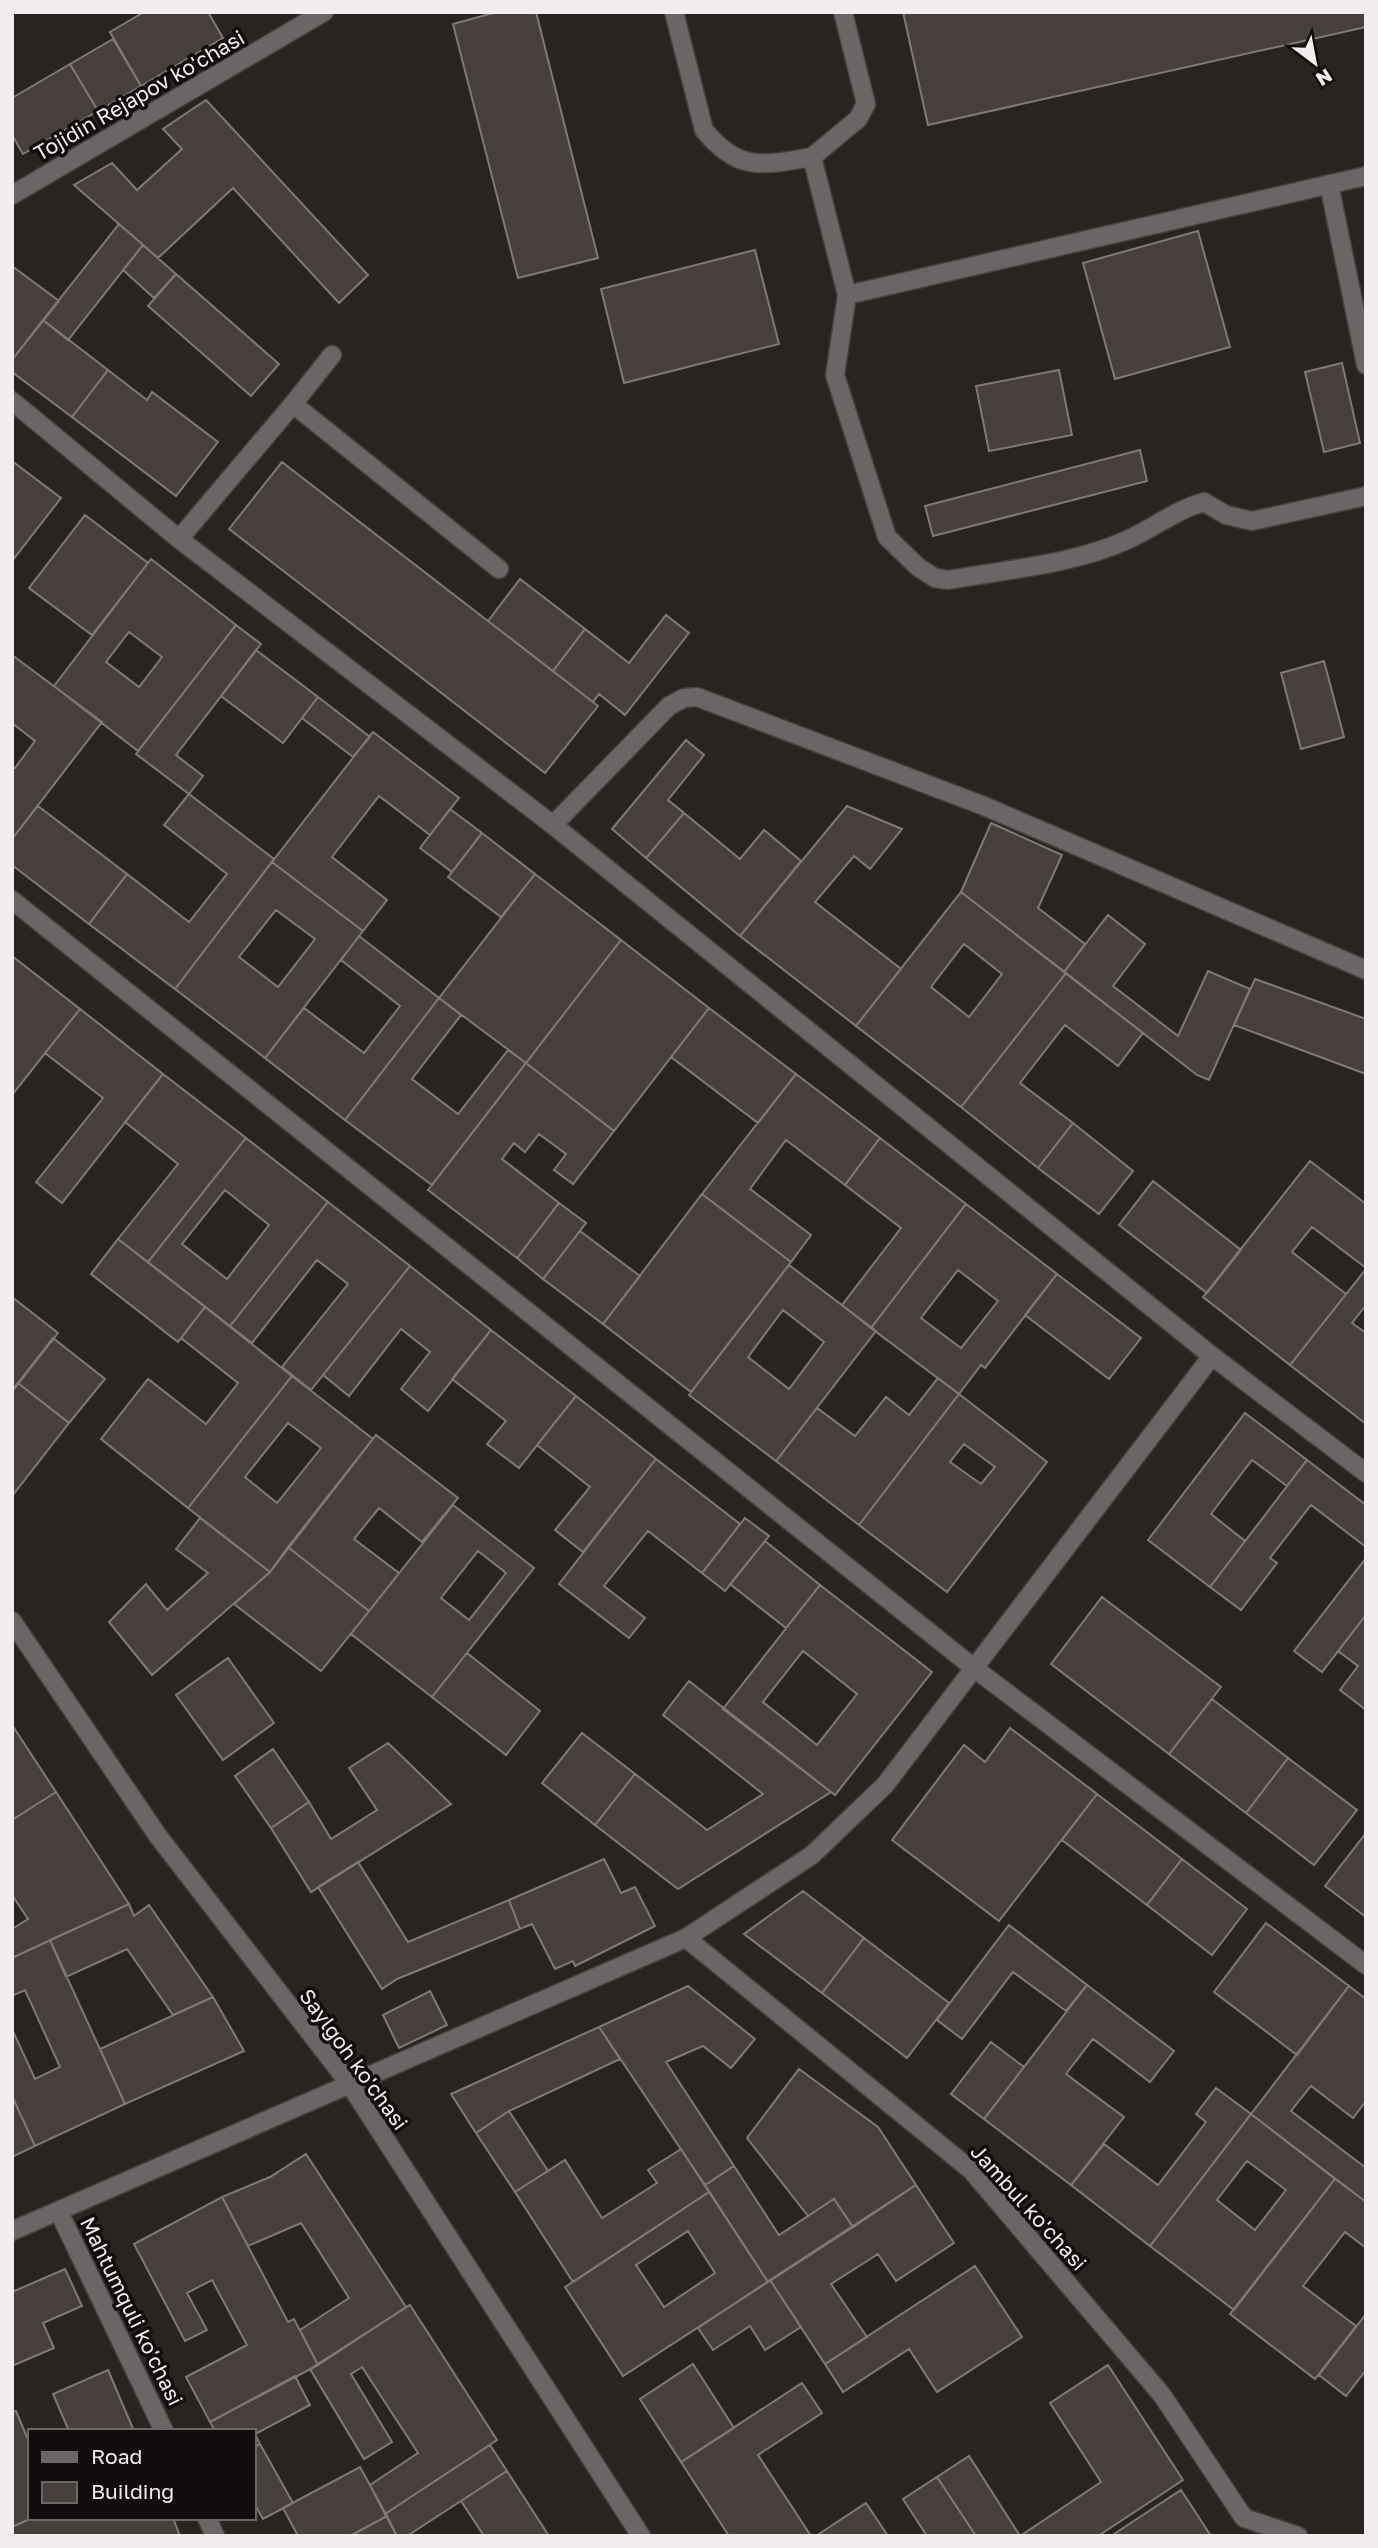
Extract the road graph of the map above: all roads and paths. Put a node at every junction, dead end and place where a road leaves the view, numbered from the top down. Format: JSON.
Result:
{"nodes":[{"id":1,"x":324,"y":12,"type":"edge"},
{"id":2,"x":674,"y":12,"type":"edge"},
{"id":3,"x":843,"y":12,"type":"edge"},
{"id":4,"x":812,"y":157,"type":"junction"},
{"id":5,"x":1366,"y":176,"type":"edge"},
{"id":6,"x":1329,"y":184,"type":"junction"},
{"id":7,"x":12,"y":195,"type":"edge"},
{"id":8,"x":847,"y":295,"type":"junction"},
{"id":9,"x":332,"y":355,"type":"dead end"},
{"id":10,"x":1366,"y":365,"type":"edge"},
{"id":11,"x":12,"y":401,"type":"edge"},
{"id":12,"x":293,"y":404,"type":"junction"},
{"id":13,"x":1366,"y":496,"type":"edge"},
{"id":14,"x":179,"y":539,"type":"junction"},
{"id":15,"x":499,"y":569,"type":"dead end"},
{"id":16,"x":553,"y":825,"type":"junction"},
{"id":17,"x":12,"y":900,"type":"edge"},
{"id":18,"x":1366,"y":970,"type":"edge"},
{"id":19,"x":1212,"y":1356,"type":"junction"},
{"id":20,"x":1366,"y":1473,"type":"edge"},
{"id":21,"x":12,"y":1621,"type":"edge"},
{"id":22,"x":974,"y":1668,"type":"junction"},
{"id":23,"x":686,"y":1938,"type":"junction"},
{"id":24,"x":1366,"y":1965,"type":"edge"},
{"id":25,"x":349,"y":2083,"type":"junction"},
{"id":26,"x":59,"y":2212,"type":"junction"},
{"id":27,"x":12,"y":2231,"type":"edge"},
{"id":28,"x":163,"y":2429,"type":"edge"},
{"id":29,"x":1244,"y":2518,"type":"junction"},
{"id":30,"x":208,"y":2520,"type":"edge"},
{"id":31,"x":215,"y":2536,"type":"edge"},
{"id":32,"x":641,"y":2536,"type":"edge"},
{"id":33,"x":1256,"y":2536,"type":"edge"},
{"id":34,"x":1297,"y":2536,"type":"edge"}],
"edges":[{"from":1,"to":7,"type":"street","name":"Tojidin Rejapov ko'chasi"},
{"from":2,"to":4,"type":"street"},
{"from":3,"to":4,"type":"street"},
{"from":4,"to":8,"type":"street"},
{"from":5,"to":6,"type":"street"},
{"from":6,"to":8,"type":"street"},
{"from":6,"to":10,"type":"street"},
{"from":8,"to":13,"type":"street"},
{"from":9,"to":12,"type":"street"},
{"from":11,"to":14,"type":"street"},
{"from":12,"to":14,"type":"street"},
{"from":12,"to":15,"type":"street"},
{"from":14,"to":16,"type":"street"},
{"from":16,"to":18,"type":"street"},
{"from":16,"to":19,"type":"street"},
{"from":17,"to":22,"type":"street"},
{"from":19,"to":20,"type":"street"},
{"from":19,"to":22,"type":"street"},
{"from":21,"to":25,"type":"street","name":"Saylgoh ko'chasi"},
{"from":22,"to":23,"type":"street"},
{"from":22,"to":24,"type":"street"},
{"from":23,"to":25,"type":"street"},
{"from":23,"to":29,"type":"street","name":"Jambul ko'chasi"},
{"from":25,"to":26,"type":"street"},
{"from":25,"to":32,"type":"street","name":"Saylgoh ko'chasi"},
{"from":26,"to":27,"type":"street"},
{"from":26,"to":28,"type":"street","name":"Mahtumquli ko'chasi"},
{"from":29,"to":33,"type":"street","name":"Jambul ko'chasi"},
{"from":29,"to":34,"type":"street"},
{"from":30,"to":31,"type":"street"}]}
